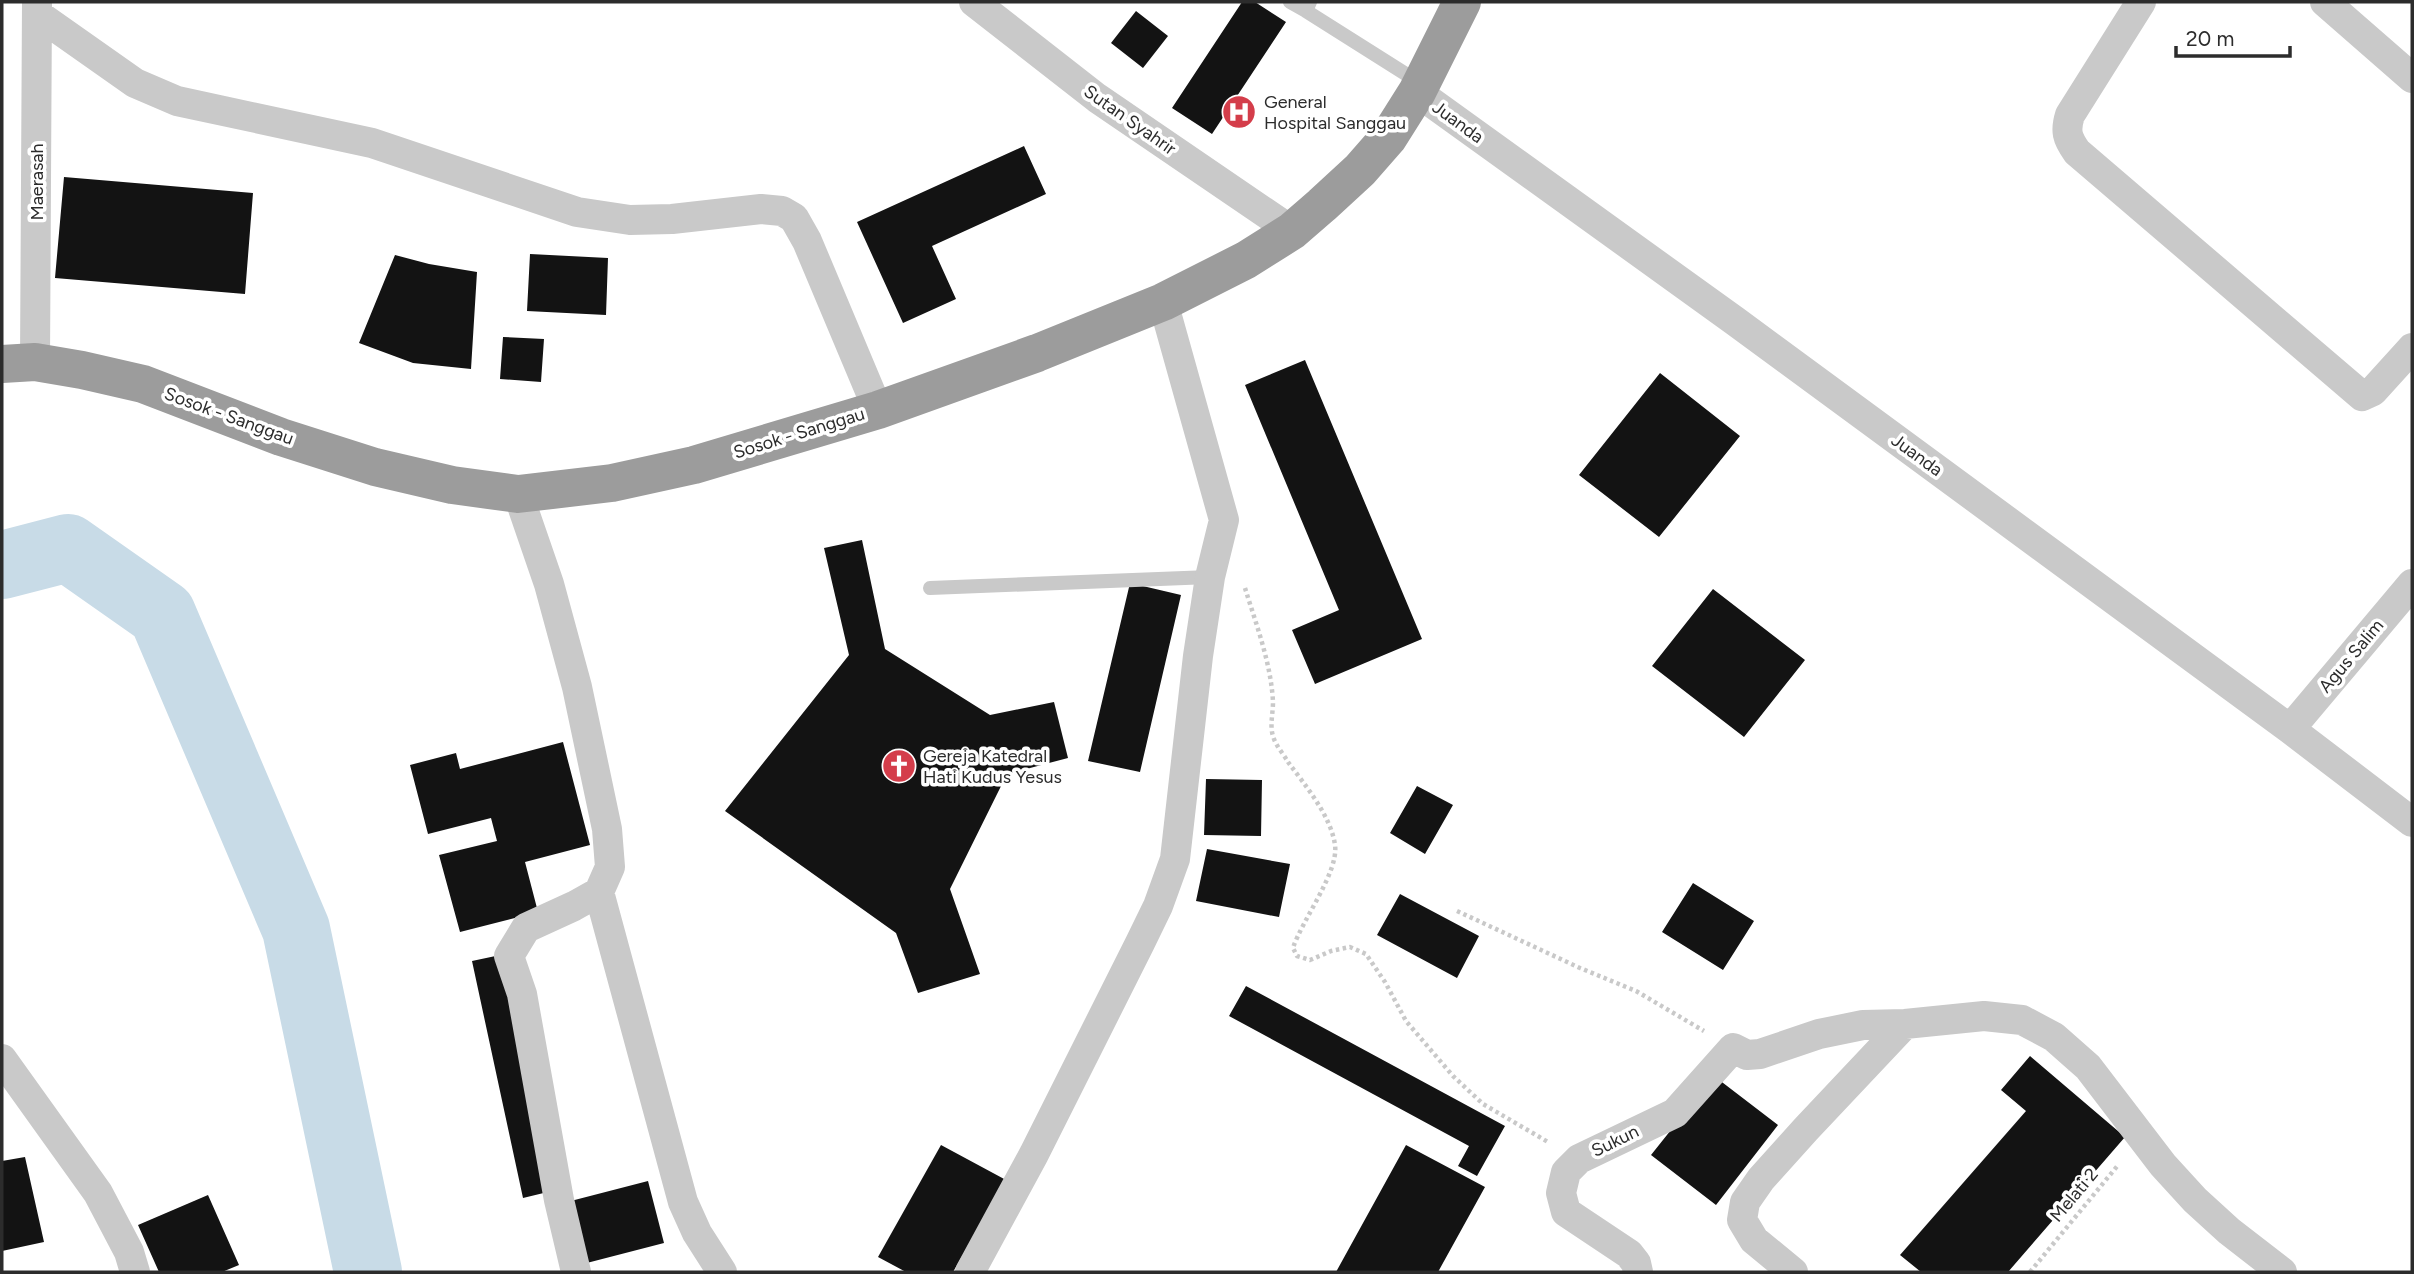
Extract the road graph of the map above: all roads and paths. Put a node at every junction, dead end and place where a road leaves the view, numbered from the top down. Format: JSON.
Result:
{"nodes":[{"id":1,"x":974,"y":2,"type":"edge"},
{"id":2,"x":1290,"y":2,"type":"edge"},
{"id":3,"x":1462,"y":2,"type":"edge"},
{"id":4,"x":2141,"y":2,"type":"edge"},
{"id":5,"x":2325,"y":2,"type":"edge"},
{"id":6,"x":1308,"y":6,"type":"edge"},
{"id":7,"x":37,"y":8,"type":"edge"},
{"id":8,"x":2412,"y":78,"type":"edge"},
{"id":9,"x":1420,"y":88,"type":"junction"},
{"id":10,"x":1292,"y":231,"type":"junction"},
{"id":11,"x":1163,"y":302,"type":"junction"},
{"id":12,"x":2412,"y":348,"type":"edge"},
{"id":13,"x":18,"y":363,"type":"edge"},
{"id":14,"x":878,"y":410,"type":"junction"},
{"id":15,"x":518,"y":494,"type":"junction"},
{"id":16,"x":1210,"y":577,"type":"junction"},
{"id":17,"x":2412,"y":584,"type":"edge"},
{"id":18,"x":1244,"y":586,"type":"dead end"},
{"id":19,"x":930,"y":588,"type":"dead end"},
{"id":20,"x":2290,"y":729,"type":"junction"},
{"id":21,"x":2412,"y":822,"type":"edge"},
{"id":22,"x":599,"y":892,"type":"junction"},
{"id":23,"x":1457,"y":911,"type":"dead end"},
{"id":24,"x":1905,"y":1024,"type":"junction"},
{"id":25,"x":1732,"y":1048,"type":"junction"},
{"id":26,"x":5,"y":1063,"type":"edge"},
{"id":27,"x":2142,"y":1136,"type":"junction"},
{"id":28,"x":1579,"y":1159,"type":"junction"},
{"id":29,"x":135,"y":1272,"type":"edge"},
{"id":30,"x":576,"y":1272,"type":"edge"},
{"id":31,"x":722,"y":1272,"type":"edge"},
{"id":32,"x":970,"y":1272,"type":"edge"},
{"id":33,"x":1638,"y":1272,"type":"edge"},
{"id":34,"x":1793,"y":1272,"type":"edge"},
{"id":35,"x":2030,"y":1272,"type":"edge"},
{"id":36,"x":2282,"y":1272,"type":"edge"}],
"edges":[{"from":1,"to":10,"type":"street","name":"Sutan Syahrir"},
{"from":2,"to":6,"type":"lane"},
{"from":3,"to":9,"type":"highway","name":"Sosok - Sanggau"},
{"from":4,"to":12,"type":"street"},
{"from":5,"to":8,"type":"street"},
{"from":6,"to":9,"type":"lane"},
{"from":7,"to":13,"type":"street","name":"Maerasah"},
{"from":7,"to":14,"type":"street"},
{"from":9,"to":10,"type":"highway","name":"Sosok - Sanggau"},
{"from":9,"to":20,"type":"street","name":"Juanda"},
{"from":10,"to":11,"type":"highway","name":"Sosok - Sanggau"},
{"from":11,"to":14,"type":"highway","name":"Sosok - Sanggau"},
{"from":11,"to":16,"type":"street"},
{"from":13,"to":15,"type":"highway","name":"Sosok - Sanggau"},
{"from":14,"to":15,"type":"highway","name":"Sosok - Sanggau"},
{"from":15,"to":22,"type":"street"},
{"from":16,"to":19,"type":"lane"},
{"from":16,"to":32,"type":"street"},
{"from":17,"to":20,"type":"street","name":"Agus Salim"},
{"from":18,"to":28,"type":"path"},
{"from":20,"to":21,"type":"street","name":"Juanda"},
{"from":22,"to":30,"type":"street"},
{"from":22,"to":31,"type":"street"},
{"from":23,"to":25,"type":"path"},
{"from":24,"to":25,"type":"street"},
{"from":24,"to":27,"type":"street"},
{"from":24,"to":34,"type":"street"},
{"from":25,"to":28,"type":"street","name":"Sukun"},
{"from":26,"to":29,"type":"street"},
{"from":27,"to":35,"type":"path","name":"Melati 2"},
{"from":27,"to":36,"type":"street"},
{"from":28,"to":33,"type":"street","name":"Sukun"}]}
